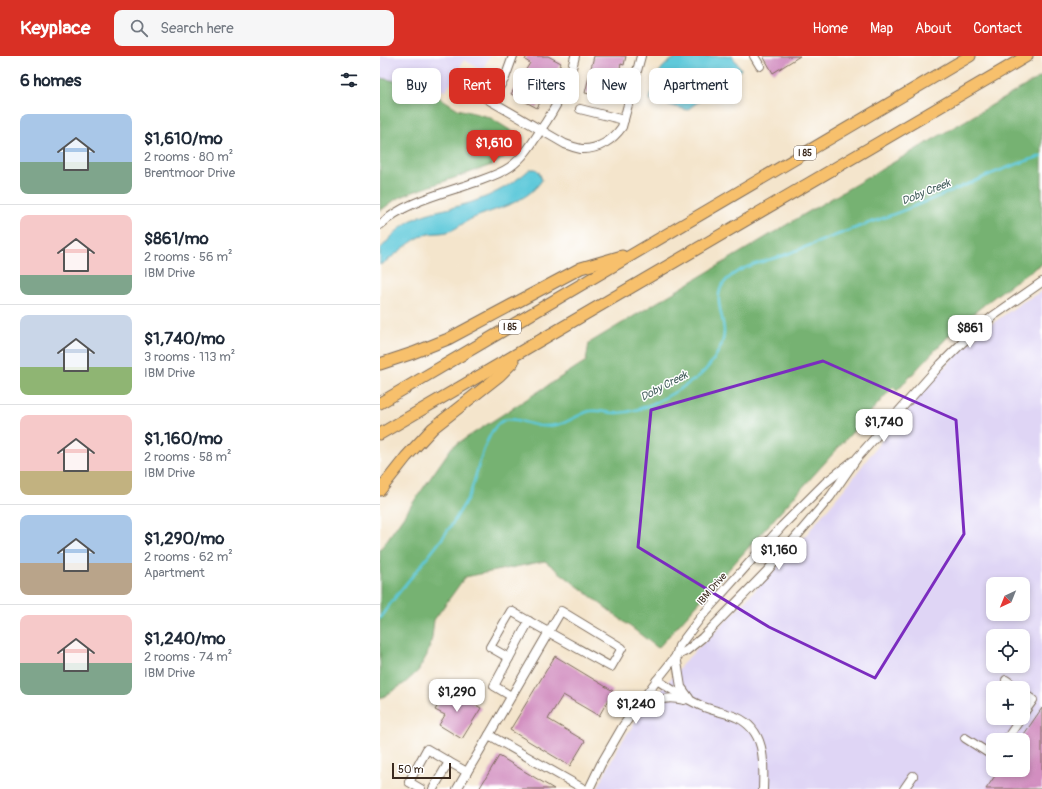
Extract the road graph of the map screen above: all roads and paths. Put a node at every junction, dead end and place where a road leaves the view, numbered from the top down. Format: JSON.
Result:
{"nodes":[{"id":1,"x":513,"y":56,"type":"edge"},
{"id":2,"x":575,"y":56,"type":"edge"},
{"id":3,"x":641,"y":56,"type":"edge"},
{"id":4,"x":754,"y":56,"type":"edge"},
{"id":5,"x":970,"y":56,"type":"edge"},
{"id":6,"x":1027,"y":56,"type":"edge"},
{"id":7,"x":760,"y":66,"type":"dead end"},
{"id":8,"x":505,"y":78,"type":"edge"},
{"id":9,"x":496,"y":104,"type":"edge"},
{"id":10,"x":580,"y":109,"type":"dead end"},
{"id":11,"x":624,"y":120,"type":"junction"},
{"id":12,"x":540,"y":131,"type":"junction"},
{"id":13,"x":380,"y":225,"type":"edge"},
{"id":14,"x":639,"y":250,"type":"junction"},
{"id":15,"x":1042,"y":282,"type":"edge"},
{"id":16,"x":523,"y":351,"type":"junction"},
{"id":17,"x":380,"y":364,"type":"edge"},
{"id":18,"x":380,"y":402,"type":"edge"},
{"id":19,"x":380,"y":434,"type":"edge"},
{"id":20,"x":857,"y":458,"type":"junction"},
{"id":21,"x":380,"y":490,"type":"edge"},
{"id":22,"x":529,"y":621,"type":"junction"},
{"id":23,"x":548,"y":632,"type":"junction"},
{"id":24,"x":676,"y":656,"type":"junction"},
{"id":25,"x":509,"y":658,"type":"junction"},
{"id":26,"x":657,"y":680,"type":"junction"},
{"id":27,"x":511,"y":696,"type":"junction"},
{"id":28,"x":694,"y":703,"type":"junction"},
{"id":29,"x":631,"y":714,"type":"junction"},
{"id":30,"x":489,"y":735,"type":"junction"},
{"id":31,"x":965,"y":738,"type":"dead end"},
{"id":32,"x":986,"y":752,"type":"edge"},
{"id":33,"x":449,"y":762,"type":"junction"},
{"id":34,"x":467,"y":772,"type":"junction"},
{"id":35,"x":913,"y":776,"type":"dead end"},
{"id":36,"x":421,"y":789,"type":"edge"},
{"id":37,"x":433,"y":789,"type":"edge"},
{"id":38,"x":457,"y":789,"type":"edge"},
{"id":39,"x":584,"y":789,"type":"edge"},
{"id":40,"x":588,"y":789,"type":"edge"},
{"id":41,"x":763,"y":789,"type":"edge"},
{"id":42,"x":904,"y":789,"type":"edge"}],
"edges":[{"from":1,"to":8,"type":"street"},
{"from":2,"to":12,"type":"street"},
{"from":3,"to":11,"type":"street"},
{"from":4,"to":7,"type":"street"},
{"from":5,"to":14,"type":"highway","number":"I 85"},
{"from":6,"to":16,"type":"highway"},
{"from":9,"to":12,"type":"street"},
{"from":10,"to":11,"type":"street"},
{"from":11,"to":12,"type":"street"},
{"from":12,"to":13,"type":"street"},
{"from":14,"to":17,"type":"highway"},
{"from":14,"to":18,"type":"highway","number":"I 85"},
{"from":15,"to":20,"type":"street","name":"IBM Drive"},
{"from":16,"to":19,"type":"highway"},
{"from":16,"to":21,"type":"highway"},
{"from":20,"to":24,"type":"street","name":"IBM Drive"},
{"from":20,"to":24,"type":"street","name":"IBM Drive"},
{"from":22,"to":23,"type":"street"},
{"from":22,"to":25,"type":"street"},
{"from":22,"to":25,"type":"street"},
{"from":23,"to":23,"type":"street"},
{"from":23,"to":27,"type":"street"},
{"from":24,"to":26,"type":"street","name":"IBM Drive"},
{"from":24,"to":28,"type":"street"},
{"from":25,"to":27,"type":"street"},
{"from":26,"to":28,"type":"street"},
{"from":26,"to":29,"type":"street","name":"IBM Drive"},
{"from":27,"to":30,"type":"street"},
{"from":28,"to":29,"type":"street"},
{"from":28,"to":41,"type":"street"},
{"from":29,"to":40,"type":"street","name":"IBM Drive"},
{"from":30,"to":34,"type":"street"},
{"from":30,"to":39,"type":"street"},
{"from":31,"to":32,"type":"street"},
{"from":33,"to":34,"type":"street"},
{"from":33,"to":36,"type":"street"},
{"from":33,"to":37,"type":"street"},
{"from":34,"to":38,"type":"street"},
{"from":35,"to":42,"type":"street"}]}
